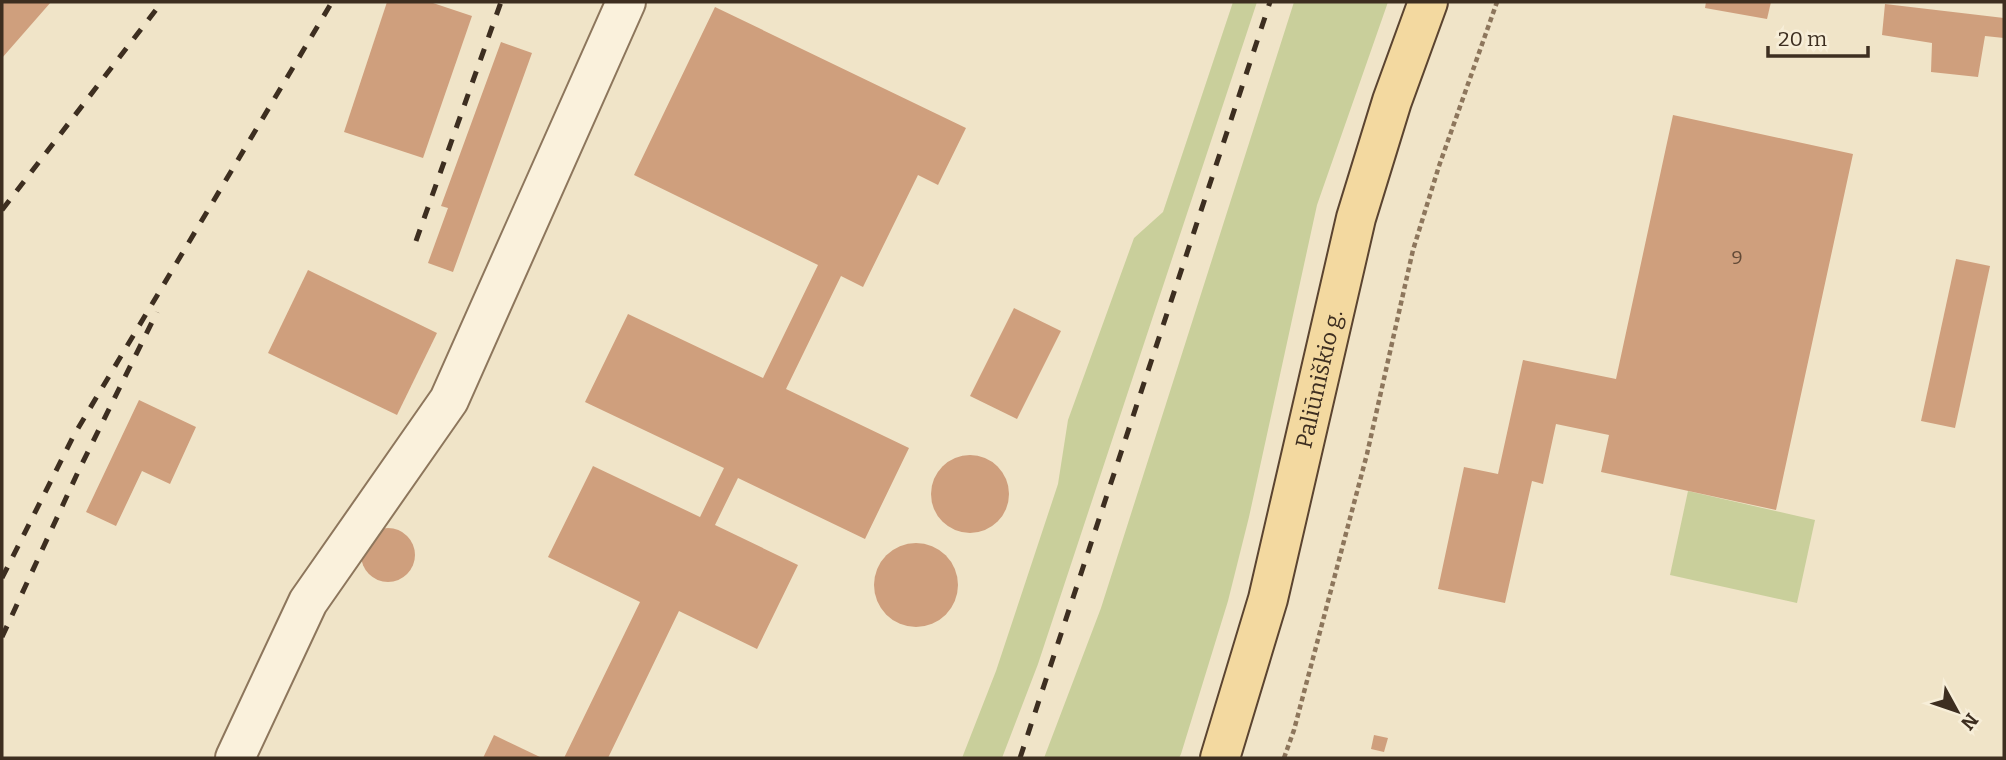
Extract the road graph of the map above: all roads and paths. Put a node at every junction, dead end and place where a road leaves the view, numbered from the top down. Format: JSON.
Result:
{"nodes":[{"id":1,"x":626,"y":2,"type":"edge"},
{"id":2,"x":1428,"y":2,"type":"edge"},
{"id":3,"x":1497,"y":2,"type":"edge"},
{"id":4,"x":235,"y":758,"type":"edge"},
{"id":5,"x":1220,"y":758,"type":"edge"},
{"id":6,"x":1284,"y":758,"type":"edge"}],
"edges":[{"from":1,"to":4,"type":"street"},
{"from":2,"to":5,"type":"main road","name":"Paliūniškio g."},
{"from":3,"to":6,"type":"path"}]}
